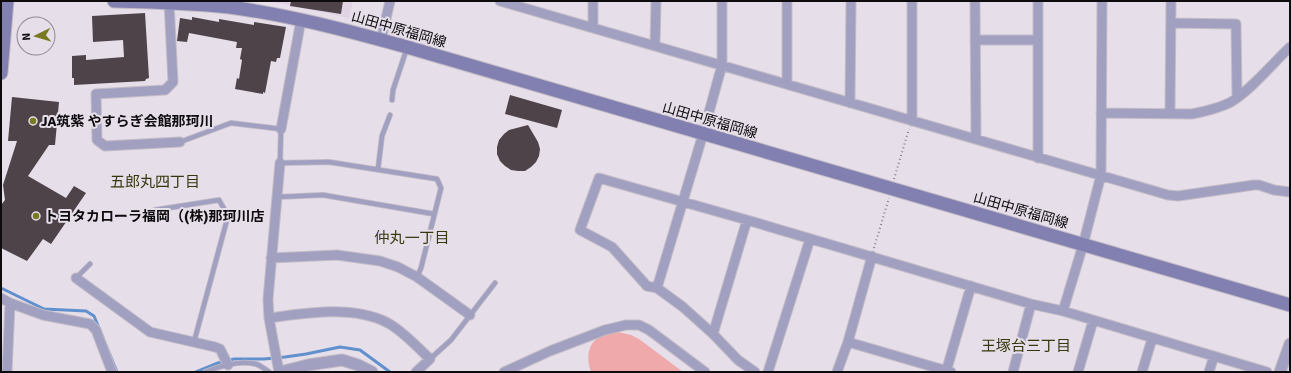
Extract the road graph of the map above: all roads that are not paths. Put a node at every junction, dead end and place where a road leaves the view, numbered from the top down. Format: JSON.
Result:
{"nodes":[{"id":1,"x":7,"y":1,"type":"edge"},
{"id":2,"x":114,"y":1,"type":"edge"},
{"id":3,"x":390,"y":1,"type":"edge"},
{"id":4,"x":500,"y":1,"type":"edge"},
{"id":5,"x":593,"y":1,"type":"edge"},
{"id":6,"x":656,"y":1,"type":"edge"},
{"id":7,"x":722,"y":1,"type":"edge"},
{"id":8,"x":788,"y":1,"type":"edge"},
{"id":9,"x":850,"y":1,"type":"edge"},
{"id":10,"x":912,"y":1,"type":"edge"},
{"id":11,"x":974,"y":1,"type":"edge"},
{"id":12,"x":1038,"y":1,"type":"edge"},
{"id":13,"x":1102,"y":1,"type":"edge"},
{"id":14,"x":1171,"y":1,"type":"edge"},
{"id":15,"x":169,"y":2,"type":"junction"},
{"id":16,"x":230,"y":4,"type":"edge"},
{"id":17,"x":519,"y":4,"type":"edge"},
{"id":18,"x":302,"y":20,"type":"junction"},
{"id":19,"x":1171,"y":24,"type":"junction"},
{"id":20,"x":593,"y":28,"type":"junction"},
{"id":21,"x":381,"y":40,"type":"junction"},
{"id":22,"x":975,"y":40,"type":"junction"},
{"id":23,"x":1038,"y":40,"type":"junction"},
{"id":24,"x":655,"y":46,"type":"junction"},
{"id":25,"x":407,"y":47,"type":"junction"},
{"id":26,"x":1290,"y":47,"type":"edge"},
{"id":27,"x":722,"y":65,"type":"junction"},
{"id":28,"x":1,"y":73,"type":"edge"},
{"id":29,"x":787,"y":84,"type":"junction"},
{"id":30,"x":1237,"y":96,"type":"junction"},
{"id":31,"x":392,"y":100,"type":"dead end"},
{"id":32,"x":850,"y":102,"type":"junction"},
{"id":33,"x":1101,"y":112,"type":"junction"},
{"id":34,"x":1170,"y":113,"type":"junction"},
{"id":35,"x":390,"y":115,"type":"dead end"},
{"id":36,"x":912,"y":121,"type":"junction"},
{"id":37,"x":282,"y":129,"type":"junction"},
{"id":38,"x":703,"y":134,"type":"junction"},
{"id":39,"x":976,"y":139,"type":"junction"},
{"id":40,"x":180,"y":142,"type":"joint"},
{"id":41,"x":1038,"y":158,"type":"junction"},
{"id":42,"x":280,"y":163,"type":"junction"},
{"id":43,"x":378,"y":169,"type":"junction"},
{"id":44,"x":1101,"y":175,"type":"junction"},
{"id":45,"x":1290,"y":192,"type":"edge"},
{"id":46,"x":277,"y":197,"type":"junction"},
{"id":47,"x":683,"y":202,"type":"junction"},
{"id":48,"x":155,"y":210,"type":"dead end"},
{"id":49,"x":434,"y":214,"type":"junction"},
{"id":50,"x":747,"y":220,"type":"junction"},
{"id":51,"x":810,"y":239,"type":"junction"},
{"id":52,"x":1083,"y":245,"type":"junction"},
{"id":53,"x":872,"y":256,"type":"junction"},
{"id":54,"x":271,"y":258,"type":"junction"},
{"id":55,"x":90,"y":264,"type":"dead end"},
{"id":56,"x":417,"y":277,"type":"junction"},
{"id":57,"x":76,"y":278,"type":"joint"},
{"id":58,"x":495,"y":283,"type":"dead end"},
{"id":59,"x":971,"y":286,"type":"junction"},
{"id":60,"x":657,"y":288,"type":"junction"},
{"id":61,"x":1,"y":298,"type":"edge"},
{"id":62,"x":10,"y":303,"type":"junction"},
{"id":63,"x":1031,"y":304,"type":"junction"},
{"id":64,"x":1290,"y":305,"type":"edge"},
{"id":65,"x":1063,"y":311,"type":"junction"},
{"id":66,"x":470,"y":315,"type":"junction"},
{"id":67,"x":270,"y":318,"type":"junction"},
{"id":68,"x":1093,"y":321,"type":"junction"},
{"id":69,"x":713,"y":334,"type":"junction"},
{"id":70,"x":1152,"y":339,"type":"junction"},
{"id":71,"x":848,"y":342,"type":"junction"},
{"id":72,"x":194,"y":343,"type":"junction"},
{"id":73,"x":1290,"y":344,"type":"edge"},
{"id":74,"x":1214,"y":356,"type":"junction"},
{"id":75,"x":430,"y":359,"type":"junction"},
{"id":76,"x":228,"y":365,"type":"junction"},
{"id":77,"x":7,"y":372,"type":"edge"},
{"id":78,"x":112,"y":372,"type":"edge"},
{"id":79,"x":205,"y":372,"type":"edge"},
{"id":80,"x":269,"y":372,"type":"edge"},
{"id":81,"x":280,"y":372,"type":"edge"},
{"id":82,"x":372,"y":372,"type":"edge"},
{"id":83,"x":416,"y":372,"type":"edge"},
{"id":84,"x":504,"y":372,"type":"edge"},
{"id":85,"x":704,"y":372,"type":"edge"},
{"id":86,"x":755,"y":372,"type":"edge"},
{"id":87,"x":768,"y":372,"type":"edge"},
{"id":88,"x":837,"y":372,"type":"edge"},
{"id":89,"x":948,"y":372,"type":"edge"},
{"id":90,"x":1013,"y":372,"type":"edge"},
{"id":91,"x":1078,"y":372,"type":"edge"},
{"id":92,"x":1142,"y":372,"type":"edge"},
{"id":93,"x":1209,"y":372,"type":"edge"},
{"id":94,"x":1267,"y":372,"type":"edge"},
{"id":95,"x":1280,"y":372,"type":"edge"}],
"edges":[{"from":1,"to":28,"type":"main road"},
{"from":2,"to":15,"type":"main road","name":"山田中原福岡線"},
{"from":3,"to":21,"type":"street"},
{"from":4,"to":17,"type":"street"},
{"from":5,"to":20,"type":"street"},
{"from":6,"to":24,"type":"street"},
{"from":7,"to":27,"type":"street"},
{"from":8,"to":29,"type":"street"},
{"from":9,"to":32,"type":"street"},
{"from":10,"to":36,"type":"street"},
{"from":11,"to":22,"type":"street"},
{"from":12,"to":23,"type":"street"},
{"from":13,"to":33,"type":"street"},
{"from":14,"to":19,"type":"street"},
{"from":15,"to":16,"type":"main road","name":"山田中原福岡線"},
{"from":15,"to":40,"type":"street"},
{"from":16,"to":18,"type":"main road","name":"山田中原福岡線"},
{"from":17,"to":20,"type":"street"},
{"from":18,"to":21,"type":"main road","name":"山田中原福岡線"},
{"from":18,"to":37,"type":"street"},
{"from":19,"to":30,"type":"street"},
{"from":19,"to":34,"type":"street"},
{"from":20,"to":24,"type":"street"},
{"from":21,"to":25,"type":"main road","name":"山田中原福岡線"},
{"from":22,"to":23,"type":"street"},
{"from":22,"to":39,"type":"street"},
{"from":23,"to":41,"type":"street"},
{"from":24,"to":27,"type":"street"},
{"from":25,"to":31,"type":"lane"},
{"from":25,"to":38,"type":"main road","name":"山田中原福岡線"},
{"from":26,"to":30,"type":"street"},
{"from":27,"to":29,"type":"street"},
{"from":27,"to":38,"type":"street"},
{"from":29,"to":32,"type":"street"},
{"from":30,"to":34,"type":"street"},
{"from":32,"to":36,"type":"street"},
{"from":33,"to":34,"type":"street"},
{"from":33,"to":44,"type":"street"},
{"from":35,"to":43,"type":"lane"},
{"from":36,"to":39,"type":"street"},
{"from":37,"to":40,"type":"lane"},
{"from":37,"to":42,"type":"lane"},
{"from":38,"to":47,"type":"street"},
{"from":38,"to":52,"type":"main road","name":"山田中原福岡線"},
{"from":39,"to":41,"type":"street"},
{"from":41,"to":44,"type":"street"},
{"from":42,"to":43,"type":"lane"},
{"from":42,"to":46,"type":"street"},
{"from":43,"to":49,"type":"lane"},
{"from":44,"to":45,"type":"street"},
{"from":44,"to":52,"type":"street"},
{"from":46,"to":49,"type":"lane"},
{"from":46,"to":54,"type":"street"},
{"from":47,"to":50,"type":"street"},
{"from":47,"to":60,"type":"street"},
{"from":47,"to":60,"type":"street"},
{"from":48,"to":72,"type":"lane"},
{"from":49,"to":56,"type":"lane"},
{"from":50,"to":51,"type":"street"},
{"from":50,"to":69,"type":"street"},
{"from":51,"to":53,"type":"street"},
{"from":51,"to":87,"type":"street"},
{"from":52,"to":64,"type":"main road","name":"山田中原福岡線"},
{"from":52,"to":65,"type":"street"},
{"from":53,"to":59,"type":"street"},
{"from":53,"to":71,"type":"street"},
{"from":54,"to":56,"type":"street"},
{"from":54,"to":67,"type":"street"},
{"from":55,"to":57,"type":"lane"},
{"from":56,"to":66,"type":"street"},
{"from":57,"to":72,"type":"street"},
{"from":58,"to":66,"type":"lane"},
{"from":59,"to":63,"type":"street"},
{"from":59,"to":89,"type":"street"},
{"from":60,"to":69,"type":"street"},
{"from":61,"to":62,"type":"street"},
{"from":62,"to":77,"type":"street"},
{"from":62,"to":78,"type":"street"},
{"from":63,"to":65,"type":"street"},
{"from":63,"to":90,"type":"street"},
{"from":65,"to":68,"type":"street"},
{"from":66,"to":75,"type":"lane"},
{"from":67,"to":75,"type":"street"},
{"from":67,"to":81,"type":"street"},
{"from":68,"to":70,"type":"street"},
{"from":68,"to":91,"type":"street"},
{"from":69,"to":86,"type":"street"},
{"from":70,"to":74,"type":"street"},
{"from":70,"to":92,"type":"street"},
{"from":71,"to":88,"type":"street"},
{"from":71,"to":89,"type":"street"},
{"from":72,"to":76,"type":"street"},
{"from":73,"to":95,"type":"street"},
{"from":74,"to":93,"type":"street"},
{"from":74,"to":94,"type":"street"},
{"from":75,"to":83,"type":"street"},
{"from":76,"to":79,"type":"lane"},
{"from":76,"to":80,"type":"lane"},
{"from":81,"to":82,"type":"street"},
{"from":84,"to":85,"type":"street"}]}
